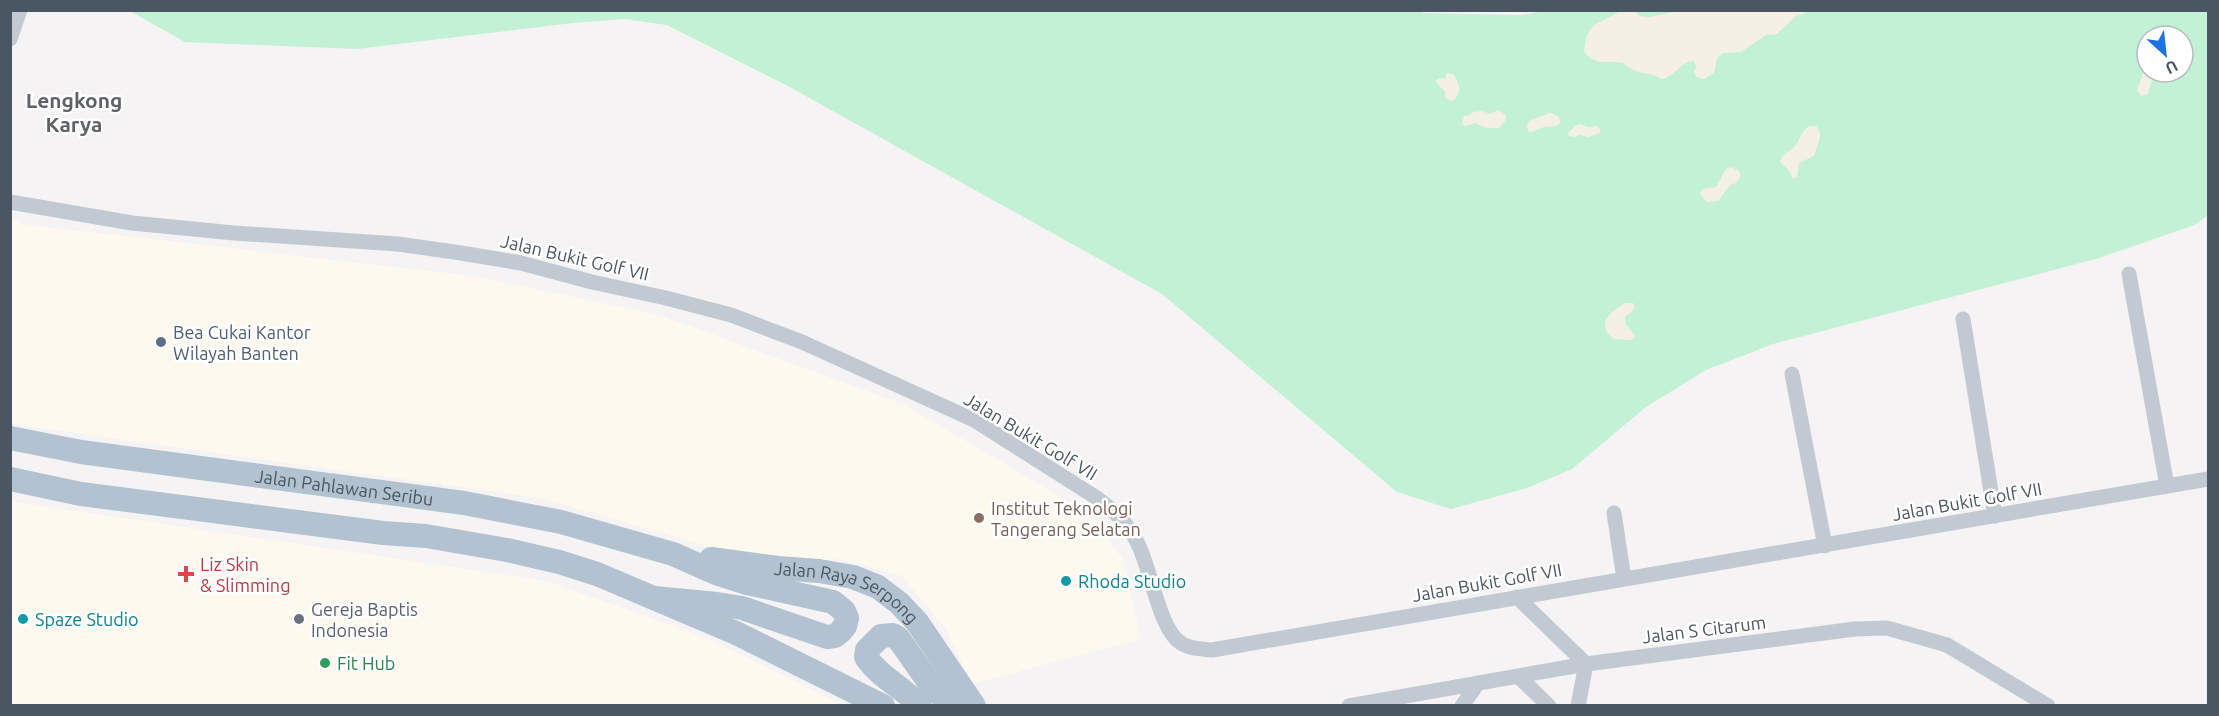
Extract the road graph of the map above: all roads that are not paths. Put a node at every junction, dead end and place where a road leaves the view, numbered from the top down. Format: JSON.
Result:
{"nodes":[{"id":1,"x":20,"y":10,"type":"edge"},
{"id":2,"x":10,"y":39,"type":"edge"},
{"id":3,"x":10,"y":202,"type":"edge"},
{"id":4,"x":2129,"y":274,"type":"dead end"},
{"id":5,"x":1963,"y":319,"type":"dead end"},
{"id":6,"x":1792,"y":374,"type":"dead end"},
{"id":7,"x":10,"y":438,"type":"edge"},
{"id":8,"x":10,"y":479,"type":"edge"},
{"id":9,"x":2208,"y":479,"type":"edge"},
{"id":10,"x":2167,"y":486,"type":"junction"},
{"id":11,"x":1614,"y":513,"type":"dead end"},
{"id":12,"x":1995,"y":516,"type":"junction"},
{"id":13,"x":1825,"y":546,"type":"junction"},
{"id":14,"x":673,"y":554,"type":"junction"},
{"id":15,"x":1624,"y":579,"type":"junction"},
{"id":16,"x":1517,"y":597,"type":"junction"},
{"id":17,"x":654,"y":598,"type":"junction"},
{"id":18,"x":1586,"y":664,"type":"junction"},
{"id":19,"x":1518,"y":676,"type":"junction"},
{"id":20,"x":1478,"y":683,"type":"junction"},
{"id":21,"x":883,"y":705,"type":"edge"},
{"id":22,"x":920,"y":705,"type":"edge"},
{"id":23,"x":952,"y":705,"type":"edge"},
{"id":24,"x":974,"y":705,"type":"edge"},
{"id":25,"x":1349,"y":705,"type":"edge"},
{"id":26,"x":1462,"y":705,"type":"edge"},
{"id":27,"x":1549,"y":705,"type":"edge"},
{"id":28,"x":1578,"y":705,"type":"edge"},
{"id":29,"x":2048,"y":705,"type":"edge"}],
"edges":[{"from":1,"to":2,"type":"street"},
{"from":3,"to":16,"type":"street","name":"Jalan Bukit Golf VII"},
{"from":4,"to":10,"type":"street"},
{"from":5,"to":12,"type":"street"},
{"from":6,"to":13,"type":"street"},
{"from":7,"to":14,"type":"main road","name":"Jalan Pahlawan Seribu"},
{"from":8,"to":17,"type":"main road","name":"Jalan Pahlawan Seribu"},
{"from":9,"to":10,"type":"street","name":"Jalan Bukit Golf VII"},
{"from":10,"to":12,"type":"street","name":"Jalan Bukit Golf VII"},
{"from":11,"to":15,"type":"street"},
{"from":12,"to":13,"type":"street","name":"Jalan Bukit Golf VII"},
{"from":13,"to":15,"type":"street","name":"Jalan Bukit Golf VII"},
{"from":14,"to":17,"type":"main road"},
{"from":14,"to":24,"type":"main road","name":"Jalan Raya Serpong"},
{"from":15,"to":16,"type":"street","name":"Jalan Bukit Golf VII"},
{"from":16,"to":18,"type":"street"},
{"from":17,"to":21,"type":"main road"},
{"from":18,"to":19,"type":"street","name":"Jalan S Citarum"},
{"from":18,"to":28,"type":"street"},
{"from":18,"to":29,"type":"street","name":"Jalan S Citarum"},
{"from":19,"to":20,"type":"street","name":"Jalan S Citarum"},
{"from":19,"to":27,"type":"street"},
{"from":20,"to":25,"type":"street","name":"Jalan S Citarum"},
{"from":20,"to":26,"type":"street"},
{"from":22,"to":23,"type":"main road"}]}
